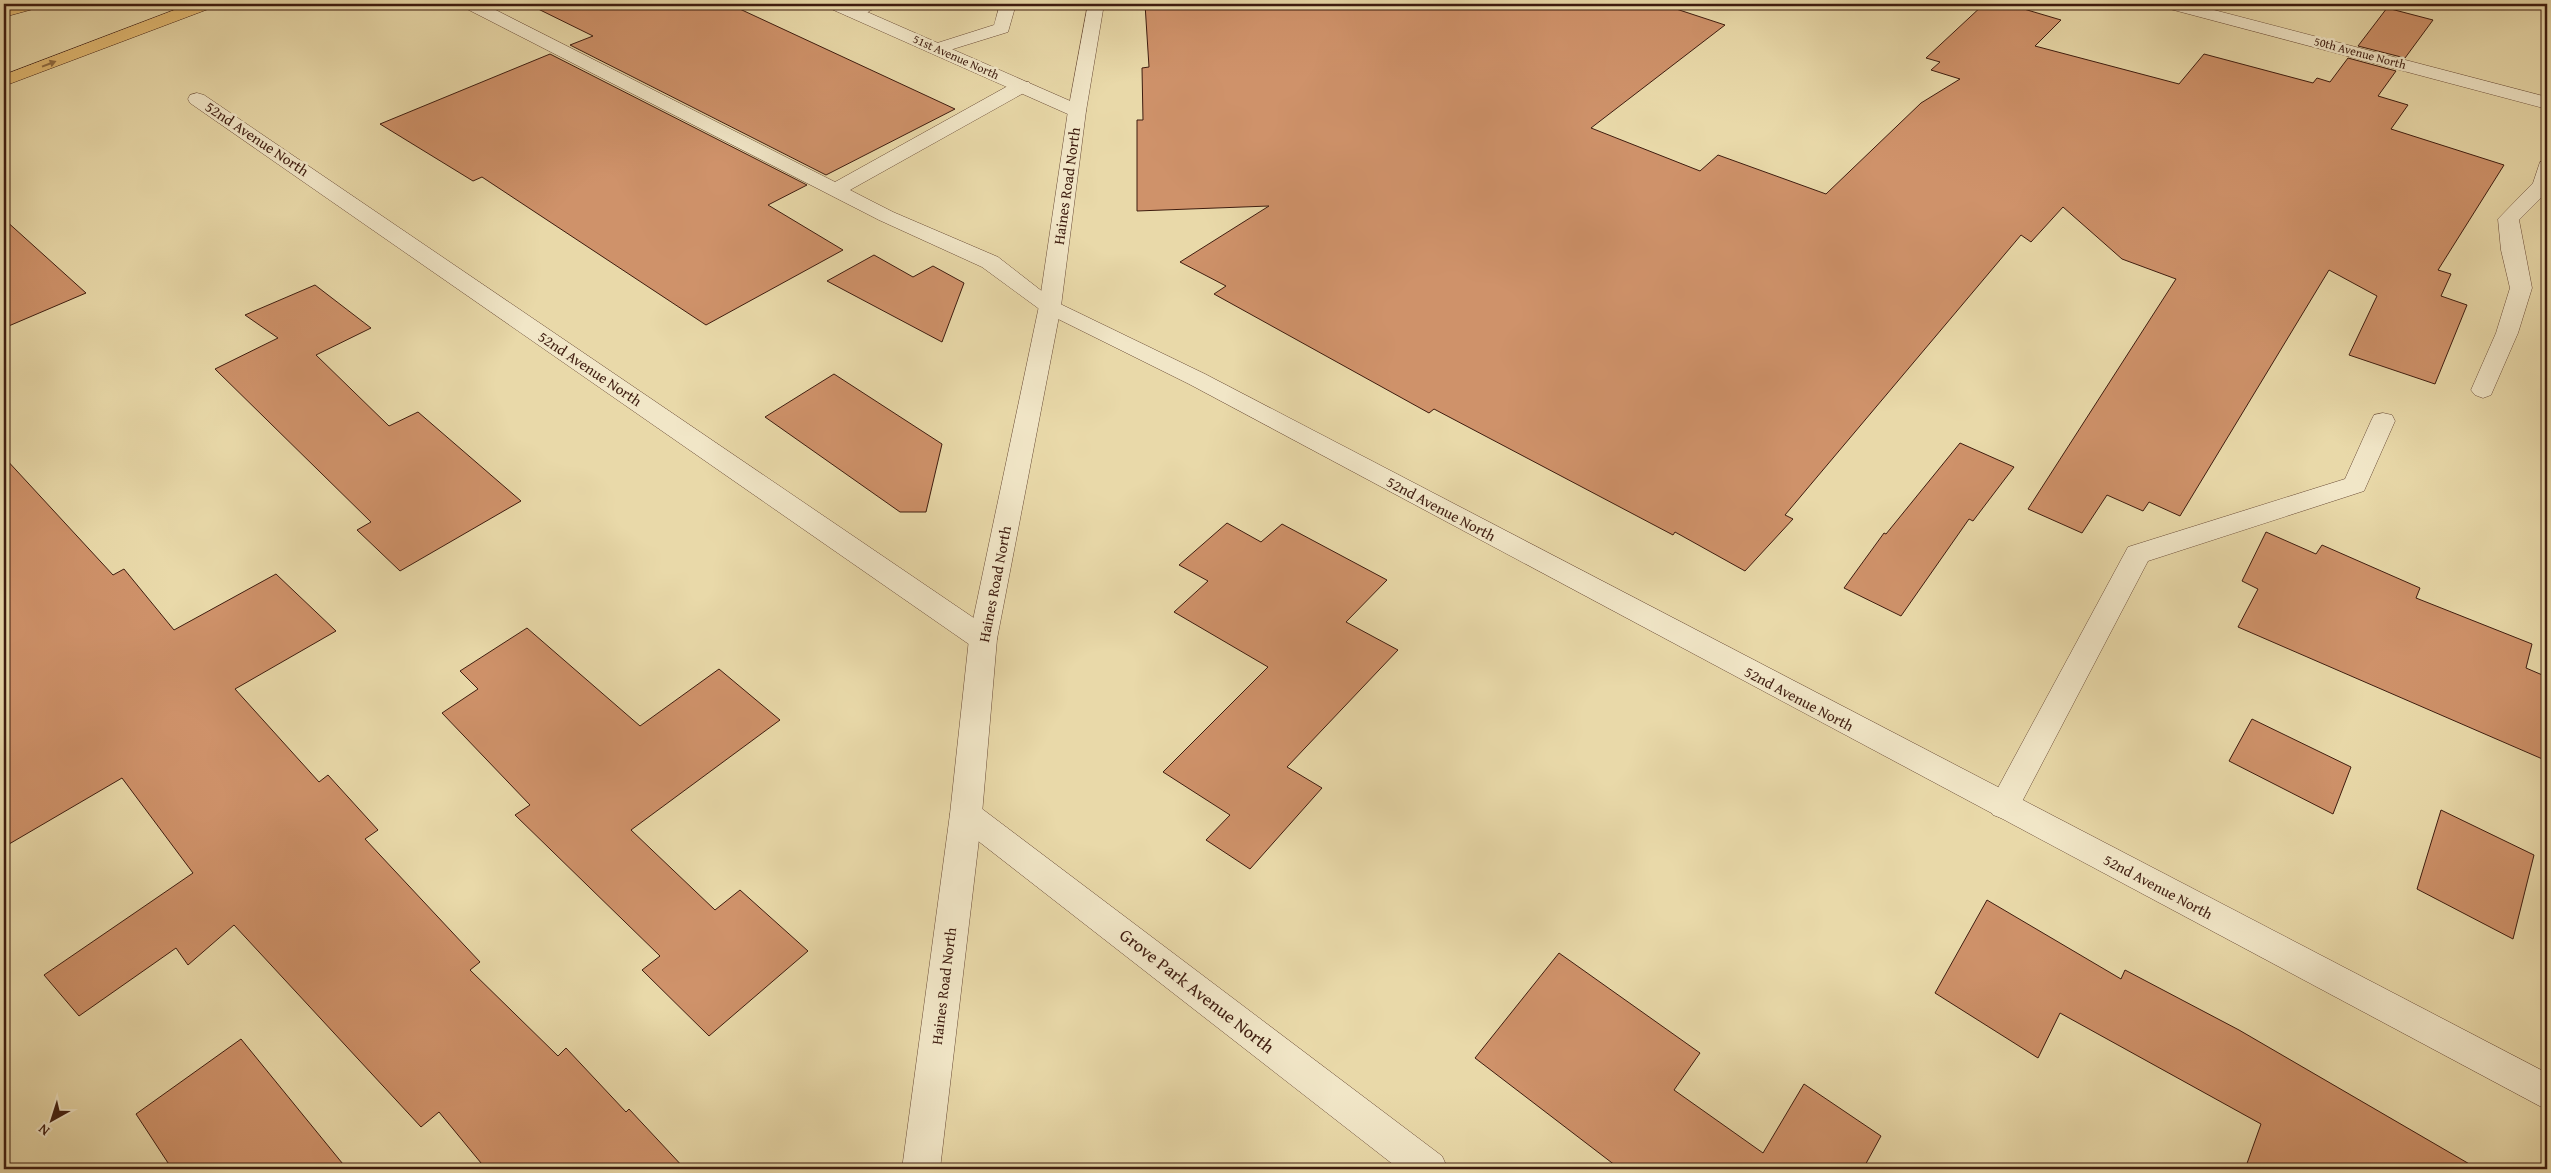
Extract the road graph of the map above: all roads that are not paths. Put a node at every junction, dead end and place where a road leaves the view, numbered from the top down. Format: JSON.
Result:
{"nodes":[{"id":1,"x":31,"y":4,"type":"edge"},
{"id":2,"x":205,"y":4,"type":"edge"},
{"id":3,"x":471,"y":4,"type":"edge"},
{"id":4,"x":835,"y":4,"type":"edge"},
{"id":5,"x":870,"y":4,"type":"edge"},
{"id":6,"x":1008,"y":4,"type":"edge"},
{"id":7,"x":1096,"y":4,"type":"edge"},
{"id":8,"x":2172,"y":4,"type":"edge"},
{"id":9,"x":4,"y":12,"type":"edge"},
{"id":10,"x":852,"y":12,"type":"junction"},
{"id":11,"x":937,"y":49,"type":"junction"},
{"id":12,"x":4,"y":81,"type":"edge"},
{"id":13,"x":1022,"y":86,"type":"junction"},
{"id":14,"x":198,"y":99,"type":"dead end"},
{"id":15,"x":2547,"y":103,"type":"edge"},
{"id":16,"x":1078,"y":110,"type":"junction"},
{"id":17,"x":2547,"y":166,"type":"edge"},
{"id":18,"x":835,"y":190,"type":"junction"},
{"id":19,"x":1050,"y":306,"type":"junction"},
{"id":20,"x":2483,"y":390,"type":"dead end"},
{"id":21,"x":2383,"y":422,"type":"dead end"},
{"id":22,"x":984,"y":639,"type":"junction"},
{"id":23,"x":2004,"y":806,"type":"junction"},
{"id":24,"x":966,"y":814,"type":"junction"},
{"id":25,"x":2547,"y":1092,"type":"edge"},
{"id":26,"x":921,"y":1169,"type":"edge"},
{"id":27,"x":1429,"y":1169,"type":"edge"}],
"edges":[{"from":1,"to":9,"type":"highway"},
{"from":12,"to":2,"type":"highway","one_way":true},
{"from":3,"to":18,"type":"street","name":"52nd Avenue North"},
{"from":4,"to":10,"type":"street","name":"51st Avenue North"},
{"from":5,"to":10,"type":"street"},
{"from":6,"to":11,"type":"street"},
{"from":7,"to":16,"type":"street","name":"Haines Road North"},
{"from":8,"to":15,"type":"street","name":"50th Avenue North"},
{"from":10,"to":11,"type":"street","name":"51st Avenue North"},
{"from":11,"to":13,"type":"street","name":"51st Avenue North"},
{"from":13,"to":16,"type":"street","name":"51st Avenue North"},
{"from":13,"to":18,"type":"street"},
{"from":14,"to":22,"type":"street","name":"52nd Avenue North"},
{"from":16,"to":19,"type":"street","name":"Haines Road North"},
{"from":17,"to":20,"type":"street"},
{"from":18,"to":19,"type":"street","name":"52nd Avenue North"},
{"from":19,"to":22,"type":"street","name":"Haines Road North"},
{"from":19,"to":23,"type":"street","name":"52nd Avenue North"},
{"from":21,"to":23,"type":"street"},
{"from":22,"to":24,"type":"street","name":"Haines Road North"},
{"from":23,"to":25,"type":"street","name":"52nd Avenue North"},
{"from":24,"to":26,"type":"street","name":"Haines Road North"},
{"from":24,"to":27,"type":"street","name":"Grove Park Avenue North"}]}
